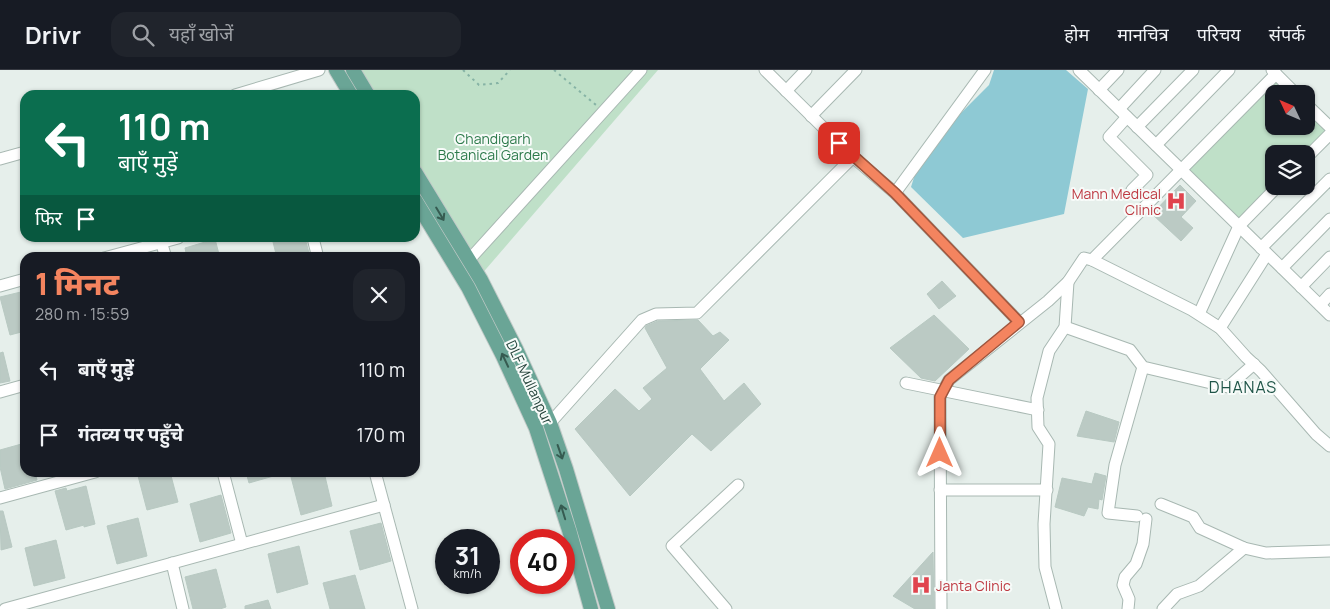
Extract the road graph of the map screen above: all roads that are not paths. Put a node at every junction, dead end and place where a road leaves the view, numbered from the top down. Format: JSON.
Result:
{"nodes":[{"id":1,"x":319,"y":70,"type":"edge"},
{"id":2,"x":336,"y":70,"type":"edge"},
{"id":3,"x":353,"y":70,"type":"edge"},
{"id":4,"x":641,"y":70,"type":"edge"},
{"id":5,"x":765,"y":70,"type":"edge"},
{"id":6,"x":806,"y":70,"type":"edge"},
{"id":7,"x":856,"y":70,"type":"edge"},
{"id":8,"x":985,"y":70,"type":"edge"},
{"id":9,"x":1079,"y":70,"type":"edge"},
{"id":10,"x":1118,"y":70,"type":"edge"},
{"id":11,"x":1155,"y":70,"type":"edge"},
{"id":12,"x":1193,"y":70,"type":"edge"},
{"id":13,"x":1230,"y":70,"type":"edge"},
{"id":14,"x":1274,"y":72,"type":"edge"},
{"id":15,"x":1287,"y":85,"type":"edge"},
{"id":16,"x":273,"y":90,"type":"edge"},
{"id":17,"x":348,"y":90,"type":"edge"},
{"id":18,"x":365,"y":90,"type":"edge"},
{"id":19,"x":1099,"y":90,"type":"junction"},
{"id":20,"x":786,"y":91,"type":"junction"},
{"id":21,"x":1123,"y":113,"type":"junction"},
{"id":22,"x":1315,"y":113,"type":"edge"},
{"id":23,"x":812,"y":116,"type":"junction"},
{"id":24,"x":1138,"y":127,"type":"junction"},
{"id":25,"x":1330,"y":127,"type":"edge"},
{"id":26,"x":1330,"y":134,"type":"edge"},
{"id":27,"x":1156,"y":145,"type":"junction"},
{"id":28,"x":1315,"y":149,"type":"edge"},
{"id":29,"x":20,"y":153,"type":"edge"},
{"id":30,"x":853,"y":157,"type":"junction"},
{"id":31,"x":0,"y":159,"type":"edge"},
{"id":32,"x":1181,"y":170,"type":"junction"},
{"id":33,"x":1330,"y":178,"type":"edge"},
{"id":34,"x":420,"y":180,"type":"edge"},
{"id":35,"x":1132,"y":190,"type":"dead end"},
{"id":36,"x":895,"y":193,"type":"junction"},
{"id":37,"x":1269,"y":195,"type":"edge"},
{"id":38,"x":420,"y":208,"type":"edge"},
{"id":39,"x":1330,"y":219,"type":"edge"},
{"id":40,"x":1239,"y":226,"type":"junction"},
{"id":41,"x":155,"y":242,"type":"edge"},
{"id":42,"x":1264,"y":251,"type":"junction"},
{"id":43,"x":123,"y":252,"type":"edge"},
{"id":44,"x":1330,"y":257,"type":"edge"},
{"id":45,"x":1088,"y":259,"type":"junction"},
{"id":46,"x":469,"y":260,"type":"junction"},
{"id":47,"x":1282,"y":268,"type":"junction"},
{"id":48,"x":20,"y":280,"type":"edge"},
{"id":49,"x":1068,"y":282,"type":"junction"},
{"id":50,"x":0,"y":286,"type":"edge"},
{"id":51,"x":1301,"y":287,"type":"junction"},
{"id":52,"x":1330,"y":294,"type":"edge"},
{"id":53,"x":1320,"y":305,"type":"junction"},
{"id":54,"x":1199,"y":314,"type":"junction"},
{"id":55,"x":1330,"y":315,"type":"edge"},
{"id":56,"x":1019,"y":322,"type":"junction"},
{"id":57,"x":1065,"y":327,"type":"junction"},
{"id":58,"x":1220,"y":328,"type":"junction"},
{"id":59,"x":1254,"y":364,"type":"junction"},
{"id":60,"x":1143,"y":367,"type":"junction"},
{"id":61,"x":906,"y":382,"type":"dead end"},
{"id":62,"x":20,"y":386,"type":"edge"},
{"id":63,"x":944,"y":390,"type":"junction"},
{"id":64,"x":0,"y":392,"type":"edge"},
{"id":65,"x":1038,"y":410,"type":"junction"},
{"id":66,"x":550,"y":423,"type":"junction"},
{"id":67,"x":1330,"y":446,"type":"edge"},
{"id":68,"x":77,"y":477,"type":"edge"},
{"id":69,"x":224,"y":477,"type":"edge"},
{"id":70,"x":376,"y":477,"type":"edge"},
{"id":71,"x":738,"y":485,"type":"dead end"},
{"id":72,"x":940,"y":490,"type":"junction"},
{"id":73,"x":1047,"y":490,"type":"junction"},
{"id":74,"x":0,"y":498,"type":"edge"},
{"id":75,"x":1161,"y":504,"type":"dead end"},
{"id":76,"x":384,"y":505,"type":"junction"},
{"id":77,"x":242,"y":544,"type":"junction"},
{"id":78,"x":1244,"y":548,"type":"junction"},
{"id":79,"x":1330,"y":551,"type":"edge"},
{"id":80,"x":172,"y":563,"type":"junction"},
{"id":81,"x":5,"y":609,"type":"edge"},
{"id":82,"x":183,"y":609,"type":"edge"},
{"id":83,"x":412,"y":609,"type":"edge"},
{"id":84,"x":591,"y":609,"type":"edge"},
{"id":85,"x":608,"y":609,"type":"edge"},
{"id":86,"x":726,"y":609,"type":"edge"},
{"id":87,"x":941,"y":609,"type":"edge"},
{"id":88,"x":1056,"y":609,"type":"edge"},
{"id":89,"x":1128,"y":609,"type":"edge"},
{"id":90,"x":1163,"y":609,"type":"edge"}],
"edges":[{"from":1,"to":16,"type":"street"},
{"from":2,"to":17,"type":"main road"},
{"from":3,"to":18,"type":"main road"},
{"from":4,"to":46,"type":"street"},
{"from":5,"to":20,"type":"street"},
{"from":6,"to":20,"type":"street"},
{"from":7,"to":23,"type":"street"},
{"from":8,"to":36,"type":"street"},
{"from":9,"to":19,"type":"street"},
{"from":10,"to":19,"type":"street"},
{"from":11,"to":21,"type":"street"},
{"from":12,"to":24,"type":"street"},
{"from":13,"to":27,"type":"street"},
{"from":14,"to":15,"type":"street"},
{"from":14,"to":32,"type":"street"},
{"from":19,"to":21,"type":"street"},
{"from":20,"to":23,"type":"street"},
{"from":21,"to":24,"type":"street"},
{"from":21,"to":35,"type":"street"},
{"from":22,"to":25,"type":"street"},
{"from":23,"to":30,"type":"street"},
{"from":24,"to":27,"type":"street"},
{"from":26,"to":28,"type":"street"},
{"from":27,"to":32,"type":"street"},
{"from":29,"to":31,"type":"street"},
{"from":30,"to":36,"type":"street"},
{"from":30,"to":66,"type":"street"},
{"from":32,"to":40,"type":"street"},
{"from":32,"to":45,"type":"street"},
{"from":33,"to":42,"type":"street"},
{"from":34,"to":46,"type":"main road","name":"DLF Mullanpur","one_way":true},
{"from":36,"to":56,"type":"street"},
{"from":37,"to":40,"type":"street"},
{"from":84,"to":38,"type":"main road","name":"DLF Mullanpur","one_way":true},
{"from":39,"to":47,"type":"street"},
{"from":40,"to":42,"type":"street"},
{"from":40,"to":54,"type":"street"},
{"from":41,"to":43,"type":"street"},
{"from":42,"to":47,"type":"street"},
{"from":42,"to":58,"type":"street"},
{"from":44,"to":51,"type":"street"},
{"from":45,"to":49,"type":"street"},
{"from":45,"to":54,"type":"street"},
{"from":46,"to":66,"type":"main road","name":"DLF Mullanpur"},
{"from":47,"to":51,"type":"street"},
{"from":48,"to":50,"type":"street"},
{"from":49,"to":56,"type":"street"},
{"from":49,"to":57,"type":"street"},
{"from":51,"to":53,"type":"street"},
{"from":52,"to":53,"type":"street"},
{"from":53,"to":55,"type":"street"},
{"from":54,"to":58,"type":"street"},
{"from":56,"to":63,"type":"street"},
{"from":57,"to":60,"type":"street"},
{"from":57,"to":65,"type":"street"},
{"from":58,"to":59,"type":"street"},
{"from":59,"to":60,"type":"street"},
{"from":59,"to":67,"type":"street"},
{"from":60,"to":89,"type":"street"},
{"from":61,"to":63,"type":"street"},
{"from":62,"to":64,"type":"street"},
{"from":63,"to":65,"type":"street"},
{"from":63,"to":72,"type":"street"},
{"from":65,"to":73,"type":"street"},
{"from":66,"to":85,"type":"main road","name":"DLF Mullanpur","one_way":true},
{"from":68,"to":74,"type":"street"},
{"from":69,"to":77,"type":"street"},
{"from":70,"to":76,"type":"street"},
{"from":71,"to":86,"type":"street"},
{"from":72,"to":73,"type":"street"},
{"from":72,"to":87,"type":"street"},
{"from":73,"to":88,"type":"street"},
{"from":75,"to":78,"type":"street"},
{"from":76,"to":77,"type":"street"},
{"from":76,"to":83,"type":"street"},
{"from":77,"to":80,"type":"street"},
{"from":78,"to":79,"type":"street"},
{"from":78,"to":90,"type":"street"},
{"from":80,"to":81,"type":"street"},
{"from":80,"to":82,"type":"street"}]}
